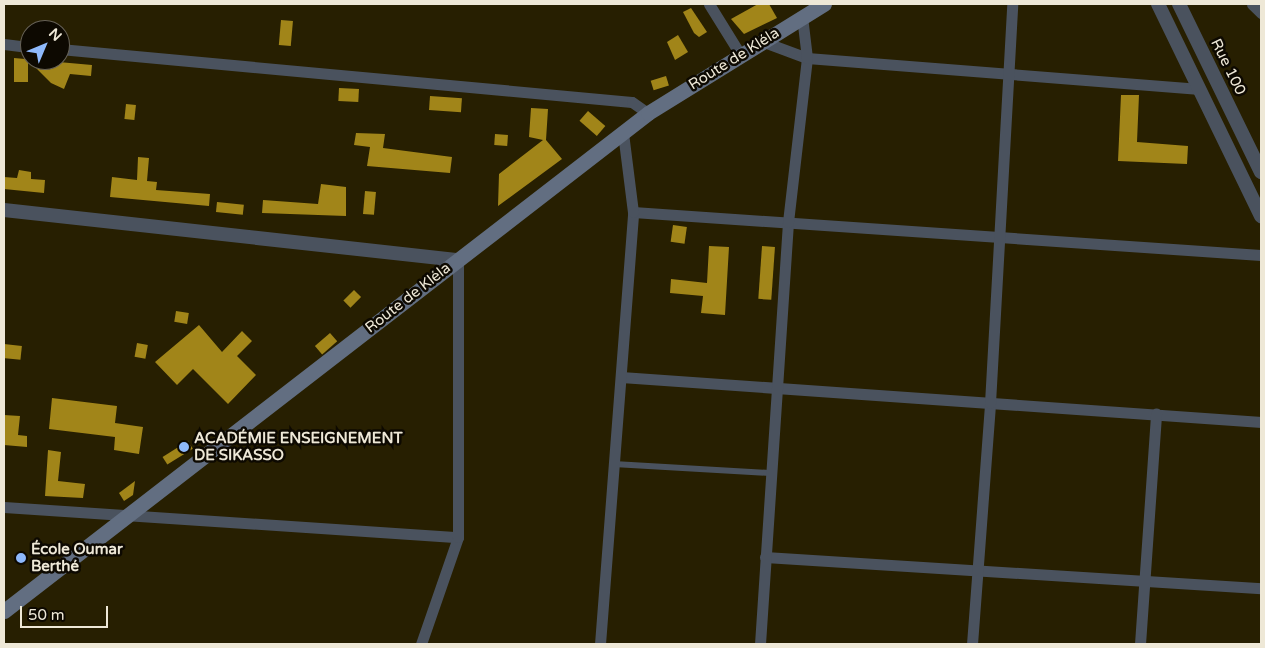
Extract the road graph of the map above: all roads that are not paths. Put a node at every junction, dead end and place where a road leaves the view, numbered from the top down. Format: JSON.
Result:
{"nodes":[{"id":1,"x":709,"y":4,"type":"edge"},
{"id":2,"x":824,"y":4,"type":"edge"},
{"id":3,"x":1012,"y":4,"type":"edge"},
{"id":4,"x":1158,"y":4,"type":"edge"},
{"id":5,"x":1179,"y":4,"type":"edge"},
{"id":6,"x":1252,"y":4,"type":"edge"},
{"id":7,"x":1261,"y":13,"type":"edge"},
{"id":8,"x":802,"y":16,"type":"junction"},
{"id":9,"x":761,"y":41,"type":"junction"},
{"id":10,"x":4,"y":47,"type":"edge"},
{"id":11,"x":20,"y":47,"type":"edge"},
{"id":12,"x":70,"y":50,"type":"edge"},
{"id":13,"x":740,"y":54,"type":"junction"},
{"id":14,"x":807,"y":58,"type":"junction"},
{"id":15,"x":1008,"y":74,"type":"junction"},
{"id":16,"x":1200,"y":89,"type":"junction"},
{"id":17,"x":648,"y":113,"type":"junction"},
{"id":18,"x":623,"y":134,"type":"junction"},
{"id":19,"x":1261,"y":172,"type":"edge"},
{"id":20,"x":4,"y":210,"type":"edge"},
{"id":21,"x":632,"y":212,"type":"junction"},
{"id":22,"x":1261,"y":216,"type":"edge"},
{"id":23,"x":788,"y":222,"type":"junction"},
{"id":24,"x":999,"y":235,"type":"junction"},
{"id":25,"x":1261,"y":255,"type":"edge"},
{"id":26,"x":458,"y":260,"type":"junction"},
{"id":27,"x":621,"y":377,"type":"junction"},
{"id":28,"x":775,"y":387,"type":"junction"},
{"id":29,"x":990,"y":402,"type":"junction"},
{"id":30,"x":1156,"y":414,"type":"junction"},
{"id":31,"x":1261,"y":422,"type":"edge"},
{"id":32,"x":614,"y":464,"type":"junction"},
{"id":33,"x":770,"y":473,"type":"junction"},
{"id":34,"x":4,"y":506,"type":"edge"},
{"id":35,"x":124,"y":517,"type":"junction"},
{"id":36,"x":458,"y":537,"type":"junction"},
{"id":37,"x":765,"y":557,"type":"junction"},
{"id":38,"x":977,"y":570,"type":"junction"},
{"id":39,"x":1145,"y":581,"type":"junction"},
{"id":40,"x":1261,"y":588,"type":"edge"},
{"id":41,"x":4,"y":611,"type":"edge"},
{"id":42,"x":421,"y":644,"type":"edge"},
{"id":43,"x":600,"y":644,"type":"edge"},
{"id":44,"x":760,"y":644,"type":"edge"},
{"id":45,"x":972,"y":644,"type":"edge"},
{"id":46,"x":1140,"y":644,"type":"edge"}],
"edges":[{"from":1,"to":13,"type":"street"},
{"from":2,"to":8,"type":"main road","name":"Route de Kléla"},
{"from":3,"to":15,"type":"street"},
{"from":4,"to":16,"type":"street"},
{"from":5,"to":19,"type":"street","name":"Rue 100"},
{"from":6,"to":7,"type":"street"},
{"from":8,"to":9,"type":"main road","name":"Route de Kléla"},
{"from":8,"to":14,"type":"street"},
{"from":9,"to":13,"type":"main road","name":"Route de Kléla"},
{"from":9,"to":14,"type":"street"},
{"from":10,"to":11,"type":"street"},
{"from":12,"to":17,"type":"street"},
{"from":13,"to":17,"type":"main road","name":"Route de Kléla"},
{"from":14,"to":15,"type":"street"},
{"from":14,"to":23,"type":"street"},
{"from":15,"to":16,"type":"street"},
{"from":15,"to":24,"type":"street"},
{"from":16,"to":22,"type":"street"},
{"from":17,"to":18,"type":"main road","name":"Route de Kléla"},
{"from":18,"to":21,"type":"street"},
{"from":18,"to":26,"type":"main road","name":"Route de Kléla"},
{"from":20,"to":26,"type":"street"},
{"from":21,"to":23,"type":"street"},
{"from":21,"to":27,"type":"street"},
{"from":23,"to":24,"type":"street"},
{"from":23,"to":28,"type":"street"},
{"from":24,"to":25,"type":"street"},
{"from":24,"to":29,"type":"street"},
{"from":26,"to":35,"type":"main road","name":"Route de Kléla"},
{"from":26,"to":36,"type":"street"},
{"from":27,"to":28,"type":"street"},
{"from":27,"to":32,"type":"street"},
{"from":28,"to":29,"type":"street"},
{"from":28,"to":33,"type":"street"},
{"from":29,"to":30,"type":"street"},
{"from":29,"to":38,"type":"street"},
{"from":30,"to":31,"type":"street"},
{"from":30,"to":39,"type":"street"},
{"from":32,"to":33,"type":"lane"},
{"from":32,"to":43,"type":"street"},
{"from":33,"to":37,"type":"street"},
{"from":34,"to":35,"type":"street"},
{"from":35,"to":36,"type":"street"},
{"from":35,"to":41,"type":"main road","name":"Route de Kléla"},
{"from":36,"to":42,"type":"street"},
{"from":37,"to":38,"type":"street"},
{"from":37,"to":44,"type":"street"},
{"from":38,"to":39,"type":"street"},
{"from":38,"to":45,"type":"street"},
{"from":39,"to":40,"type":"street"},
{"from":39,"to":46,"type":"street"}]}
